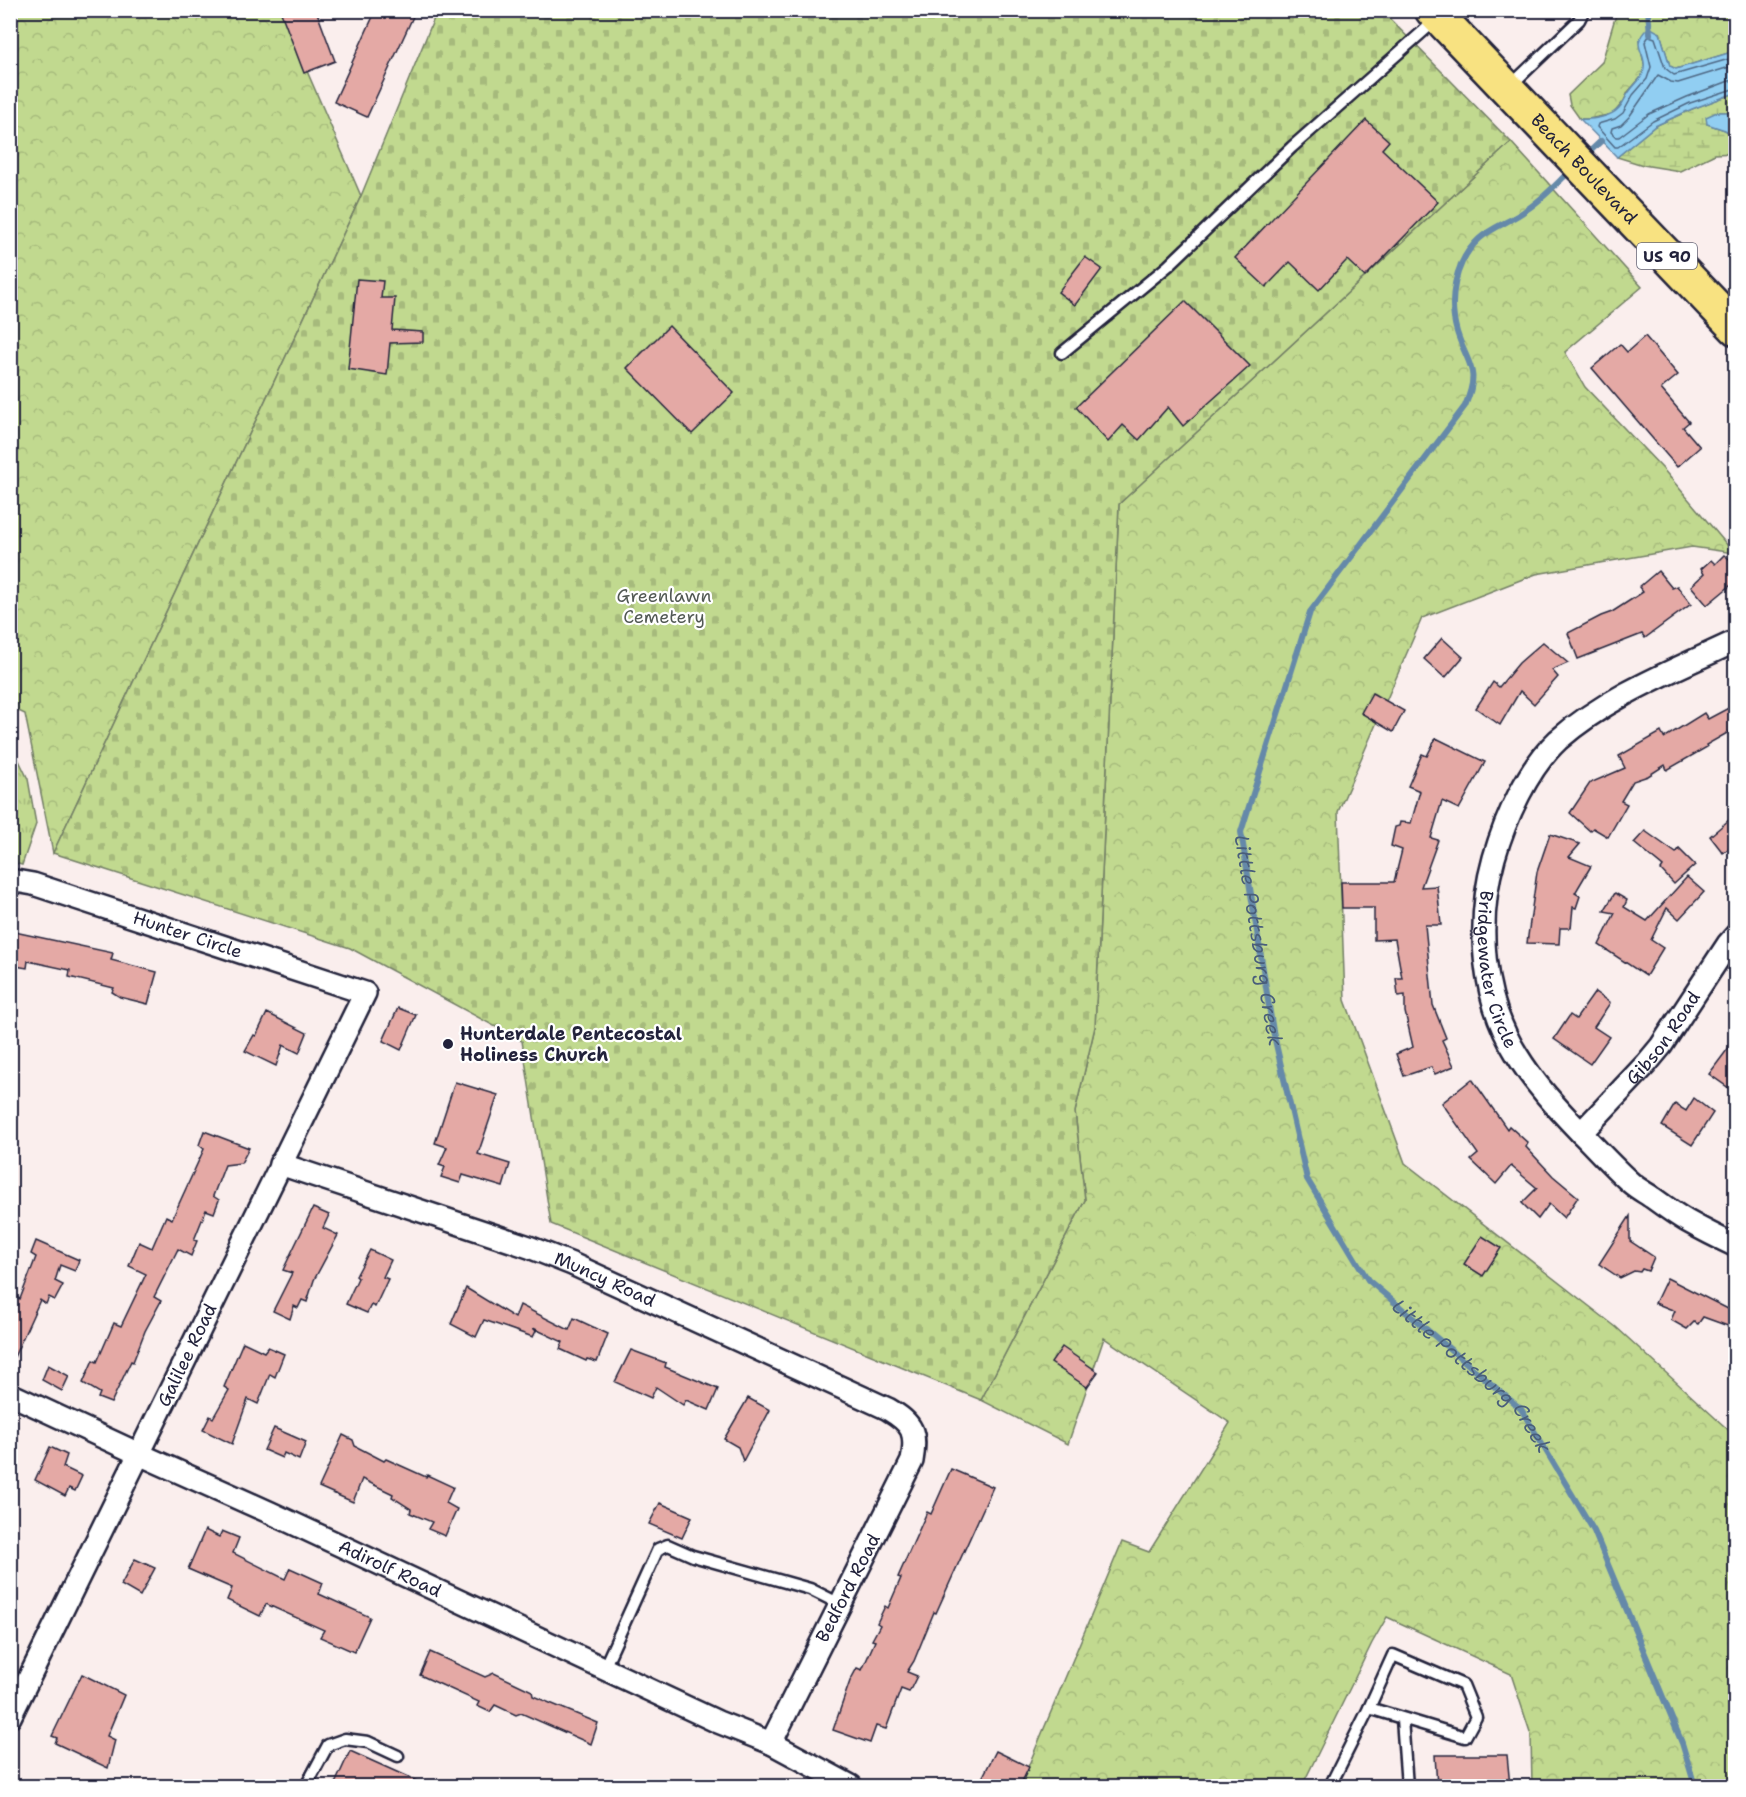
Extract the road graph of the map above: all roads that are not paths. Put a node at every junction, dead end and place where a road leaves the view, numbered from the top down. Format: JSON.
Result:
{"nodes":[{"id":1,"x":1584,"y":10,"type":"edge"},
{"id":2,"x":1435,"y":14,"type":"edge"},
{"id":3,"x":1507,"y":89,"type":"junction"},
{"id":4,"x":1736,"y":328,"type":"edge"},
{"id":5,"x":1062,"y":353,"type":"dead end"},
{"id":6,"x":1736,"y":641,"type":"edge"},
{"id":7,"x":10,"y":880,"type":"edge"},
{"id":8,"x":1736,"y":935,"type":"edge"},
{"id":9,"x":364,"y":993,"type":"joint"},
{"id":10,"x":1581,"y":1133,"type":"junction"},
{"id":11,"x":280,"y":1164,"type":"junction"},
{"id":12,"x":1736,"y":1246,"type":"edge"},
{"id":13,"x":10,"y":1394,"type":"edge"},
{"id":14,"x":913,"y":1431,"type":"joint"},
{"id":15,"x":139,"y":1454,"type":"junction"},
{"id":16,"x":840,"y":1604,"type":"junction"},
{"id":17,"x":604,"y":1668,"type":"junction"},
{"id":18,"x":1368,"y":1708,"type":"junction"},
{"id":19,"x":10,"y":1717,"type":"edge"},
{"id":20,"x":1402,"y":1719,"type":"junction"},
{"id":21,"x":771,"y":1743,"type":"junction"},
{"id":22,"x":398,"y":1756,"type":"dead end"},
{"id":23,"x":306,"y":1786,"type":"edge"},
{"id":24,"x":852,"y":1786,"type":"edge"},
{"id":25,"x":1330,"y":1786,"type":"edge"},
{"id":26,"x":1407,"y":1786,"type":"edge"}],
"edges":[{"from":1,"to":3,"type":"lane"},
{"from":2,"to":3,"type":"highway","name":"Beach Boulevard","number":"US 90"},
{"from":2,"to":5,"type":"lane"},
{"from":3,"to":4,"type":"highway","name":"Beach Boulevard","number":"US 90"},
{"from":6,"to":10,"type":"street","name":"Bridgewater Circle"},
{"from":7,"to":9,"type":"street","name":"Hunter Circle"},
{"from":8,"to":10,"type":"street","name":"Gibson Road"},
{"from":9,"to":11,"type":"street","name":"Galilee Road"},
{"from":10,"to":12,"type":"street","name":"Bridgewater Circle"},
{"from":11,"to":14,"type":"street","name":"Muncy Road"},
{"from":11,"to":15,"type":"street","name":"Galilee Road"},
{"from":13,"to":15,"type":"street","name":"Adirolf Road"},
{"from":14,"to":16,"type":"street","name":"Bedford Road"},
{"from":15,"to":17,"type":"street","name":"Adirolf Road"},
{"from":15,"to":19,"type":"street","name":"Galilee Road"},
{"from":16,"to":17,"type":"lane"},
{"from":16,"to":21,"type":"street","name":"Bedford Road"},
{"from":17,"to":21,"type":"street","name":"Adirolf Road"},
{"from":18,"to":20,"type":"lane"},
{"from":18,"to":20,"type":"lane"},
{"from":18,"to":25,"type":"lane"},
{"from":20,"to":26,"type":"lane"},
{"from":21,"to":24,"type":"street","name":"Adirolf Road"},
{"from":22,"to":23,"type":"lane"}]}
